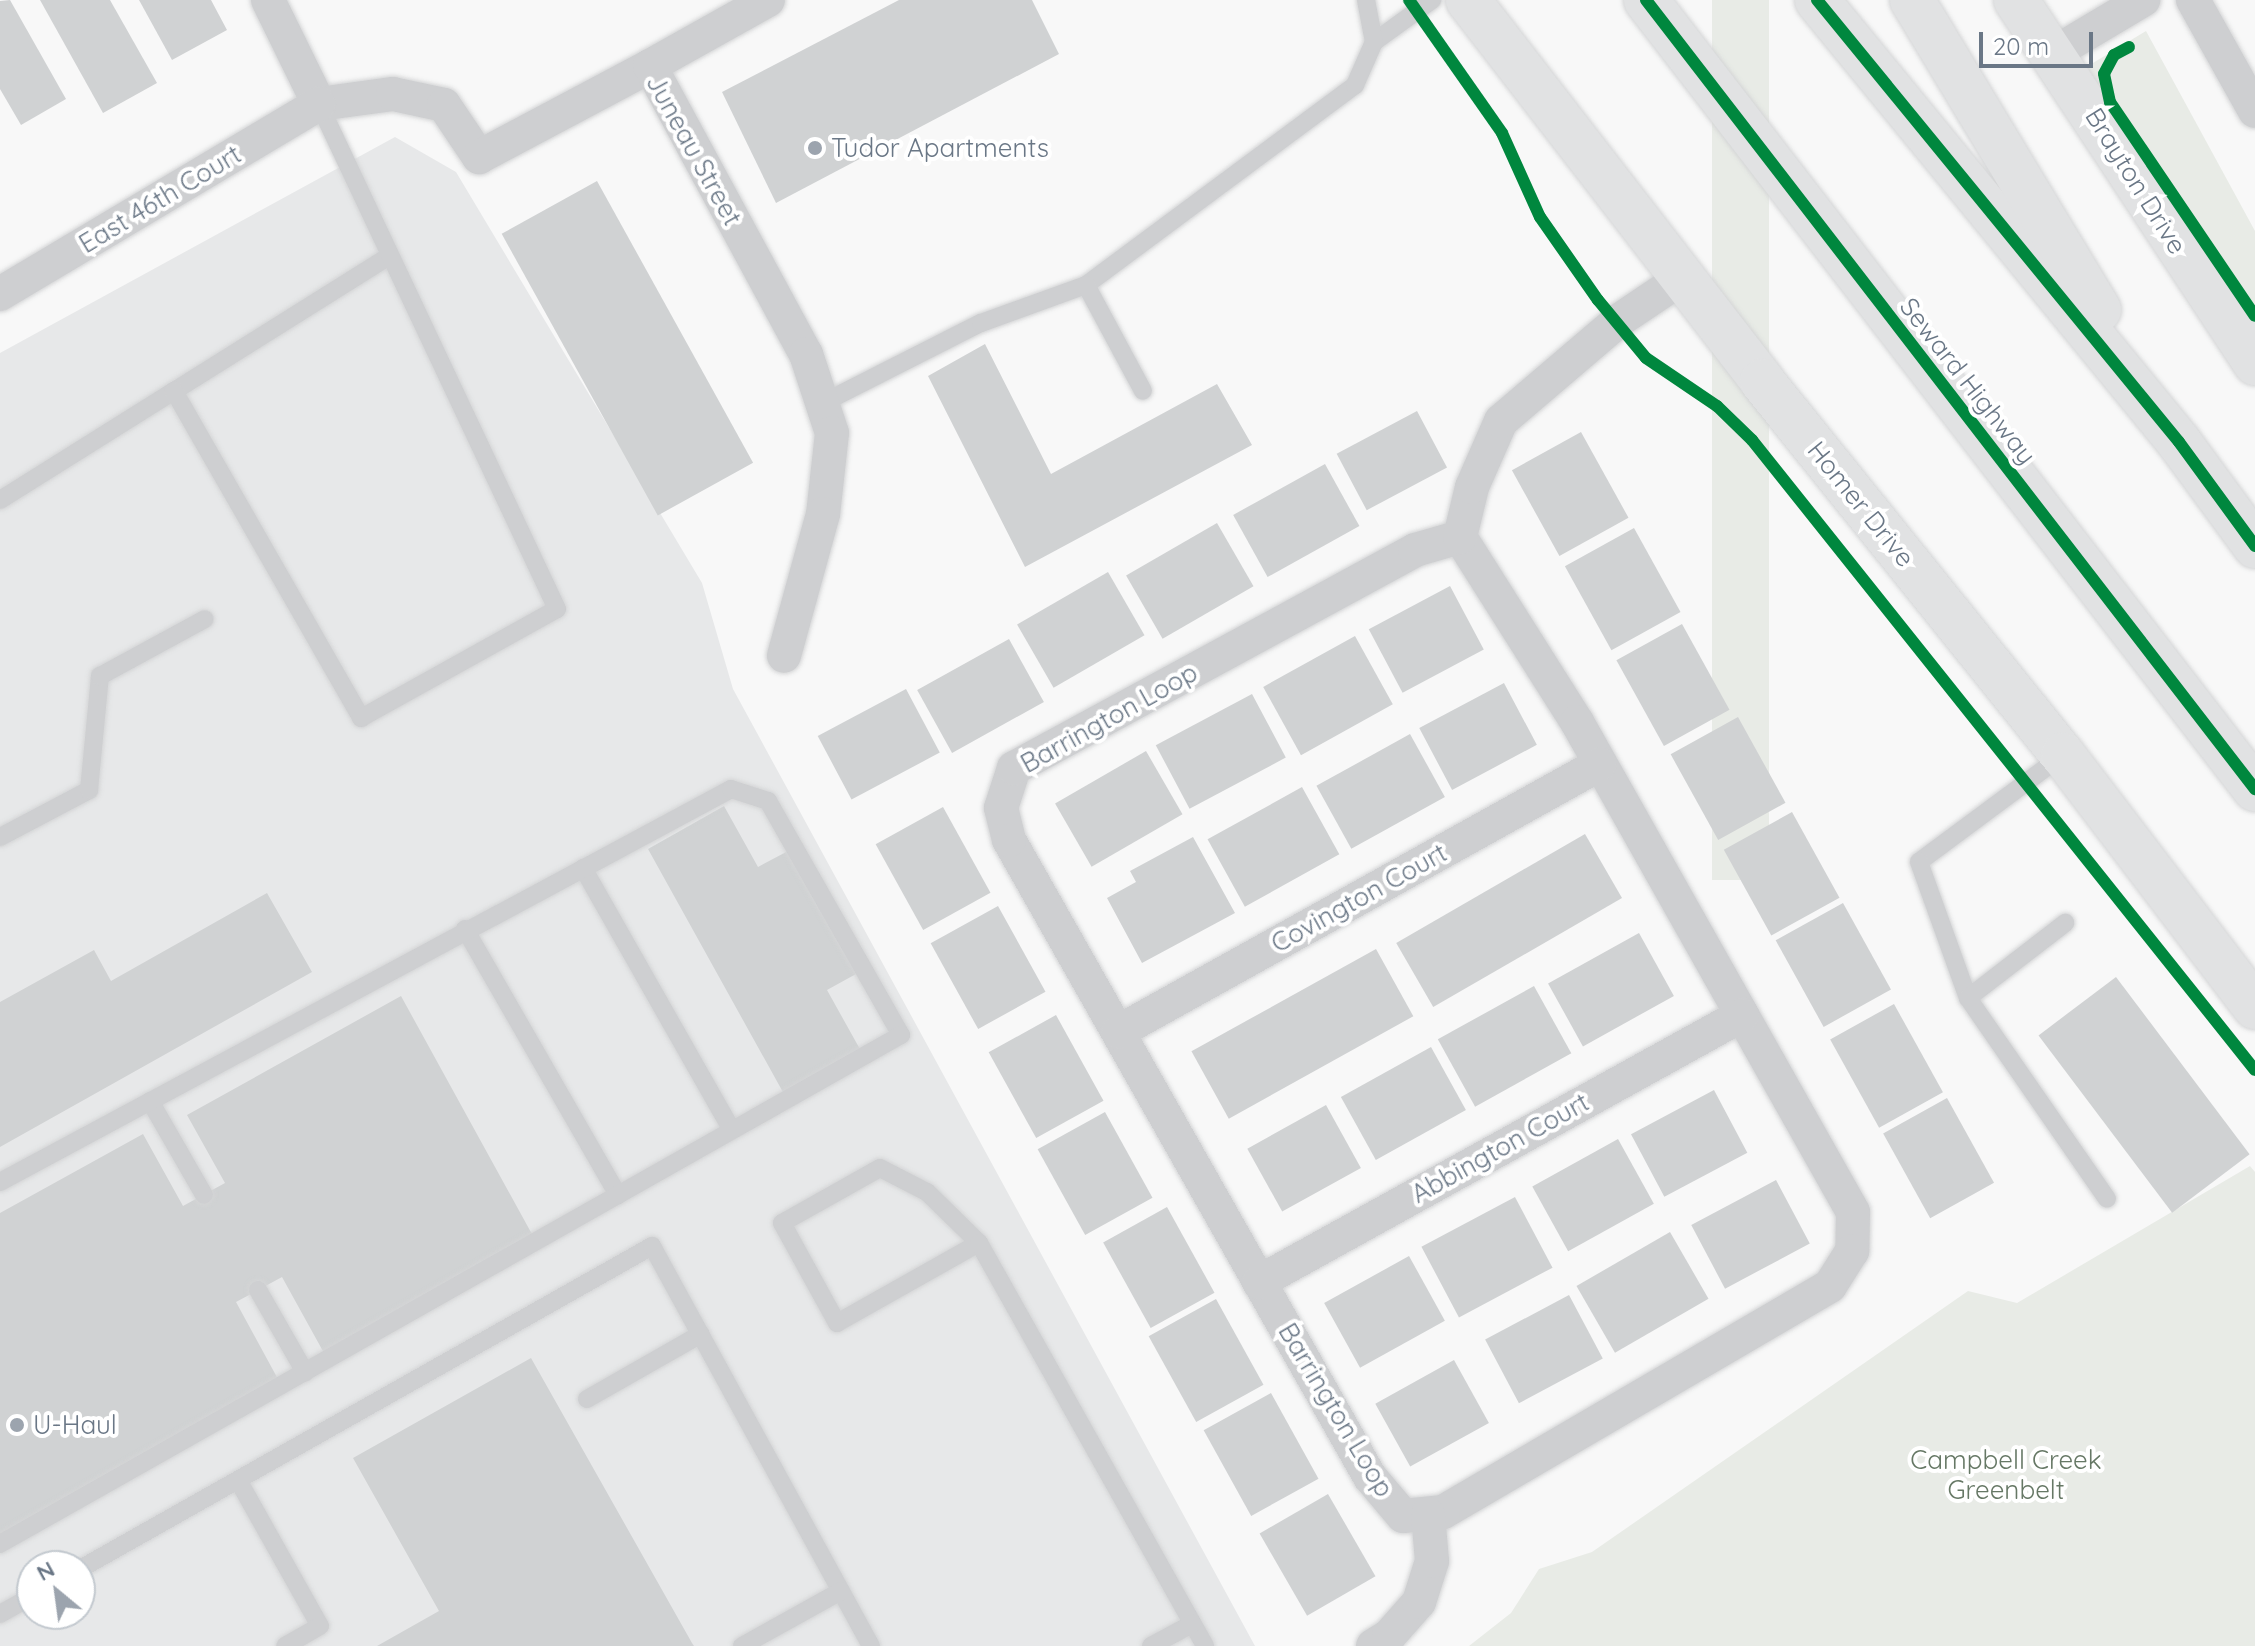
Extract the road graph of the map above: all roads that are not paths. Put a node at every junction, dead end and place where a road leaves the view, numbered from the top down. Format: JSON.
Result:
{"nodes":[{"id":1,"x":268,"y":0,"type":"edge"},
{"id":2,"x":768,"y":0,"type":"edge"},
{"id":3,"x":1366,"y":0,"type":"edge"},
{"id":4,"x":1432,"y":0,"type":"edge"},
{"id":5,"x":1468,"y":0,"type":"edge"},
{"id":6,"x":1613,"y":0,"type":"edge"},
{"id":7,"x":1646,"y":0,"type":"edge"},
{"id":8,"x":1817,"y":0,"type":"edge"},
{"id":9,"x":1912,"y":0,"type":"edge"},
{"id":10,"x":2016,"y":0,"type":"edge"},
{"id":11,"x":2143,"y":0,"type":"edge"},
{"id":12,"x":2193,"y":0,"type":"edge"},
{"id":13,"x":1374,"y":42,"type":"junction"},
{"id":14,"x":2054,"y":53,"type":"junction"},
{"id":15,"x":650,"y":66,"type":"junction"},
{"id":16,"x":319,"y":104,"type":"junction"},
{"id":17,"x":2255,"y":111,"type":"edge"},
{"id":18,"x":1761,"y":149,"type":"junction"},
{"id":19,"x":388,"y":257,"type":"junction"},
{"id":20,"x":1685,"y":276,"type":"junction"},
{"id":21,"x":1086,"y":285,"type":"junction"},
{"id":22,"x":0,"y":294,"type":"edge"},
{"id":23,"x":2255,"y":363,"type":"edge"},
{"id":24,"x":174,"y":391,"type":"junction"},
{"id":25,"x":1143,"y":391,"type":"dead end"},
{"id":26,"x":823,"y":403,"type":"junction"},
{"id":27,"x":2179,"y":442,"type":"junction"},
{"id":28,"x":0,"y":500,"type":"edge"},
{"id":29,"x":1460,"y":537,"type":"junction"},
{"id":30,"x":2255,"y":546,"type":"edge"},
{"id":31,"x":205,"y":619,"type":"dead end"},
{"id":32,"x":784,"y":656,"type":"dead end"},
{"id":33,"x":2063,"y":755,"type":"junction"},
{"id":34,"x":1600,"y":764,"type":"junction"},
{"id":35,"x":2255,"y":789,"type":"edge"},
{"id":36,"x":0,"y":837,"type":"edge"},
{"id":37,"x":583,"y":868,"type":"junction"},
{"id":38,"x":2065,"y":923,"type":"dead end"},
{"id":39,"x":465,"y":929,"type":"junction"},
{"id":40,"x":1968,"y":998,"type":"junction"},
{"id":41,"x":2255,"y":1007,"type":"edge"},
{"id":42,"x":1742,"y":1015,"type":"junction"},
{"id":43,"x":1118,"y":1032,"type":"junction"},
{"id":44,"x":150,"y":1101,"type":"junction"},
{"id":45,"x":732,"y":1130,"type":"junction"},
{"id":46,"x":0,"y":1182,"type":"edge"},
{"id":47,"x":204,"y":1195,"type":"dead end"},
{"id":48,"x":618,"y":1195,"type":"junction"},
{"id":49,"x":2107,"y":1199,"type":"dead end"},
{"id":50,"x":979,"y":1243,"type":"junction"},
{"id":51,"x":1259,"y":1282,"type":"junction"},
{"id":52,"x":258,"y":1290,"type":"dead end"},
{"id":53,"x":701,"y":1334,"type":"junction"},
{"id":54,"x":305,"y":1372,"type":"junction"},
{"id":55,"x":587,"y":1399,"type":"dead end"},
{"id":56,"x":238,"y":1480,"type":"junction"},
{"id":57,"x":1428,"y":1514,"type":"junction"},
{"id":58,"x":0,"y":1544,"type":"edge"},
{"id":59,"x":96,"y":1560,"type":"edge"},
{"id":60,"x":841,"y":1591,"type":"junction"},
{"id":61,"x":1192,"y":1624,"type":"junction"},
{"id":62,"x":285,"y":1646,"type":"edge"},
{"id":63,"x":742,"y":1646,"type":"edge"},
{"id":64,"x":871,"y":1646,"type":"edge"},
{"id":65,"x":1151,"y":1646,"type":"edge"},
{"id":66,"x":1205,"y":1646,"type":"edge"},
{"id":67,"x":1373,"y":1646,"type":"edge"}],
"edges":[{"from":1,"to":16,"type":"street"},
{"from":2,"to":15,"type":"street"},
{"from":3,"to":13,"type":"lane"},
{"from":4,"to":13,"type":"lane"},
{"from":5,"to":20,"type":"main road","name":"Homer Drive"},
{"from":6,"to":18,"type":"main road"},
{"from":7,"to":18,"type":"main road","name":"Seward Highway"},
{"from":8,"to":27,"type":"main road"},
{"from":9,"to":27,"type":"main road"},
{"from":10,"to":14,"type":"main road","name":"Brayton Drive"},
{"from":11,"to":14,"type":"street"},
{"from":12,"to":17,"type":"street"},
{"from":13,"to":21,"type":"lane"},
{"from":14,"to":23,"type":"main road","name":"Brayton Drive"},
{"from":15,"to":16,"type":"street","name":"Juneau Street"},
{"from":15,"to":26,"type":"street","name":"Juneau Street"},
{"from":16,"to":19,"type":"lane"},
{"from":16,"to":22,"type":"street","name":"East 46th Court"},
{"from":18,"to":35,"type":"main road","name":"Seward Highway"},
{"from":19,"to":24,"type":"lane"},
{"from":19,"to":24,"type":"lane"},
{"from":20,"to":29,"type":"street"},
{"from":20,"to":33,"type":"main road","name":"Homer Drive"},
{"from":21,"to":25,"type":"lane"},
{"from":21,"to":26,"type":"lane"},
{"from":24,"to":28,"type":"lane"},
{"from":26,"to":32,"type":"street","name":"Juneau Street"},
{"from":27,"to":30,"type":"main road"},
{"from":29,"to":34,"type":"street"},
{"from":29,"to":43,"type":"street","name":"Barrington Loop"},
{"from":31,"to":36,"type":"lane"},
{"from":33,"to":40,"type":"lane"},
{"from":33,"to":41,"type":"main road","name":"Homer Drive"},
{"from":34,"to":42,"type":"street"},
{"from":34,"to":43,"type":"street","name":"Covington Court"},
{"from":37,"to":39,"type":"lane"},
{"from":37,"to":45,"type":"lane"},
{"from":37,"to":45,"type":"lane"},
{"from":38,"to":40,"type":"lane"},
{"from":39,"to":44,"type":"lane"},
{"from":39,"to":48,"type":"lane"},
{"from":40,"to":49,"type":"lane"},
{"from":42,"to":51,"type":"street","name":"Abbington Court"},
{"from":42,"to":57,"type":"street"},
{"from":43,"to":51,"type":"street","name":"Barrington Loop"},
{"from":44,"to":46,"type":"lane"},
{"from":44,"to":47,"type":"lane"},
{"from":45,"to":48,"type":"lane"},
{"from":48,"to":54,"type":"lane"},
{"from":50,"to":50,"type":"lane"},
{"from":50,"to":61,"type":"lane"},
{"from":51,"to":57,"type":"street","name":"Barrington Loop"},
{"from":52,"to":54,"type":"lane"},
{"from":53,"to":55,"type":"lane"},
{"from":53,"to":56,"type":"lane"},
{"from":53,"to":60,"type":"lane"},
{"from":54,"to":58,"type":"lane"},
{"from":56,"to":59,"type":"lane"},
{"from":56,"to":62,"type":"lane"},
{"from":57,"to":67,"type":"street"},
{"from":60,"to":63,"type":"lane"},
{"from":60,"to":64,"type":"lane"},
{"from":61,"to":65,"type":"lane"},
{"from":61,"to":66,"type":"lane"}]}
